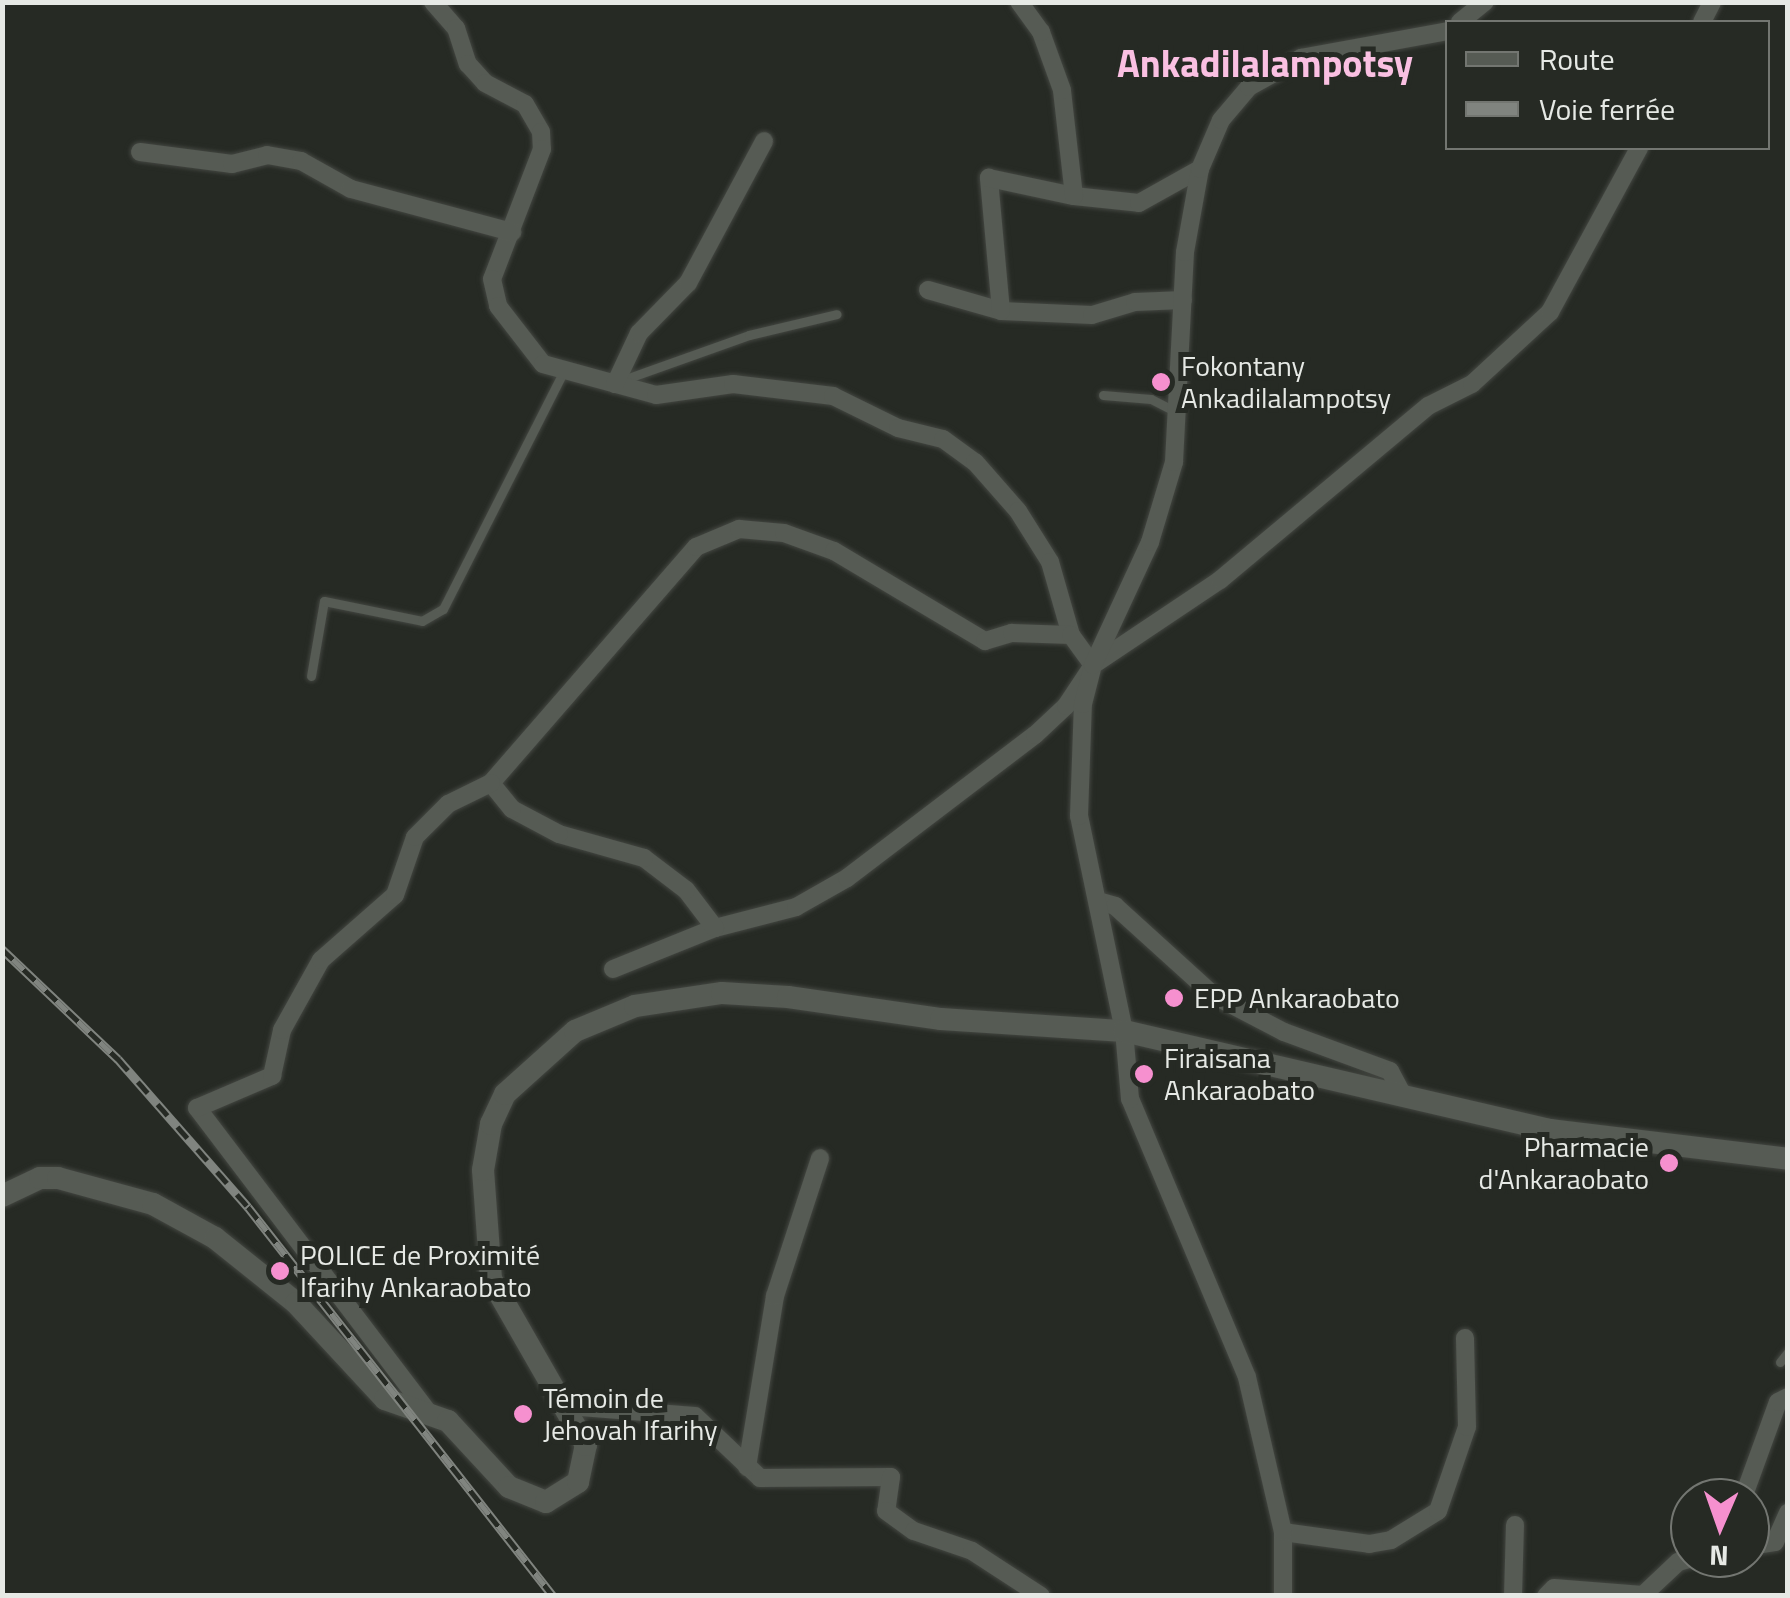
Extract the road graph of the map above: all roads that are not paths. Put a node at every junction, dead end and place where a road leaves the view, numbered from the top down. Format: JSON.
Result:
{"nodes":[{"id":1,"x":433,"y":2,"type":"edge"},
{"id":2,"x":1019,"y":2,"type":"edge"},
{"id":3,"x":1485,"y":2,"type":"edge"},
{"id":4,"x":1462,"y":20,"type":"edge"},
{"id":5,"x":1445,"y":32,"type":"edge"},
{"id":6,"x":764,"y":142,"type":"dead end"},
{"id":7,"x":1638,"y":150,"type":"edge"},
{"id":8,"x":140,"y":152,"type":"dead end"},
{"id":9,"x":1200,"y":170,"type":"junction"},
{"id":10,"x":1074,"y":196,"type":"junction"},
{"id":11,"x":512,"y":232,"type":"junction"},
{"id":12,"x":928,"y":290,"type":"dead end"},
{"id":13,"x":1183,"y":300,"type":"junction"},
{"id":14,"x":1001,"y":310,"type":"junction"},
{"id":15,"x":836,"y":314,"type":"dead end"},
{"id":16,"x":562,"y":374,"type":"junction"},
{"id":17,"x":615,"y":384,"type":"junction"},
{"id":18,"x":1103,"y":395,"type":"dead end"},
{"id":19,"x":1178,"y":413,"type":"junction"},
{"id":20,"x":1070,"y":635,"type":"junction"},
{"id":21,"x":1093,"y":666,"type":"junction"},
{"id":22,"x":311,"y":676,"type":"dead end"},
{"id":23,"x":491,"y":783,"type":"junction"},
{"id":24,"x":1098,"y":901,"type":"junction"},
{"id":25,"x":716,"y":928,"type":"junction"},
{"id":26,"x":613,"y":970,"type":"dead end"},
{"id":27,"x":1124,"y":1031,"type":"junction"},
{"id":28,"x":1404,"y":1096,"type":"junction"},
{"id":29,"x":820,"y":1158,"type":"dead end"},
{"id":30,"x":1788,"y":1158,"type":"edge"},
{"id":31,"x":2,"y":1196,"type":"edge"},
{"id":32,"x":1465,"y":1338,"type":"dead end"},
{"id":33,"x":1788,"y":1352,"type":"edge"},
{"id":34,"x":1780,"y":1362,"type":"dead end"},
{"id":35,"x":1788,"y":1396,"type":"edge"},
{"id":36,"x":568,"y":1406,"type":"junction"},
{"id":37,"x":428,"y":1412,"type":"junction"},
{"id":38,"x":748,"y":1471,"type":"junction"},
{"id":39,"x":1750,"y":1478,"type":"edge"},
{"id":40,"x":1788,"y":1514,"type":"edge"},
{"id":41,"x":1515,"y":1525,"type":"dead end"},
{"id":42,"x":1283,"y":1532,"type":"junction"},
{"id":43,"x":1770,"y":1543,"type":"edge"},
{"id":44,"x":1670,"y":1570,"type":"edge"},
{"id":45,"x":1041,"y":1596,"type":"edge"},
{"id":46,"x":1283,"y":1596,"type":"edge"},
{"id":47,"x":1514,"y":1596,"type":"edge"},
{"id":48,"x":1546,"y":1596,"type":"edge"}],
"edges":[{"from":1,"to":11,"type":"street"},
{"from":2,"to":10,"type":"street"},
{"from":3,"to":4,"type":"street"},
{"from":5,"to":9,"type":"street"},
{"from":6,"to":17,"type":"street"},
{"from":7,"to":21,"type":"street"},
{"from":8,"to":11,"type":"street"},
{"from":9,"to":10,"type":"street"},
{"from":9,"to":13,"type":"street"},
{"from":10,"to":14,"type":"street"},
{"from":11,"to":16,"type":"street"},
{"from":12,"to":14,"type":"street"},
{"from":13,"to":14,"type":"street"},
{"from":13,"to":19,"type":"street"},
{"from":15,"to":17,"type":"lane"},
{"from":16,"to":17,"type":"street"},
{"from":16,"to":22,"type":"lane"},
{"from":17,"to":20,"type":"street"},
{"from":18,"to":19,"type":"lane"},
{"from":19,"to":21,"type":"street"},
{"from":20,"to":21,"type":"street"},
{"from":20,"to":23,"type":"street"},
{"from":21,"to":24,"type":"street"},
{"from":21,"to":25,"type":"street"},
{"from":23,"to":25,"type":"street"},
{"from":23,"to":37,"type":"street"},
{"from":24,"to":27,"type":"street"},
{"from":24,"to":28,"type":"street"},
{"from":25,"to":26,"type":"street"},
{"from":27,"to":28,"type":"street"},
{"from":27,"to":36,"type":"street"},
{"from":27,"to":42,"type":"street"},
{"from":28,"to":30,"type":"street"},
{"from":29,"to":38,"type":"street"},
{"from":31,"to":37,"type":"street"},
{"from":32,"to":42,"type":"street"},
{"from":33,"to":34,"type":"lane"},
{"from":35,"to":39,"type":"street"},
{"from":36,"to":37,"type":"street"},
{"from":36,"to":38,"type":"street"},
{"from":38,"to":45,"type":"street"},
{"from":40,"to":43,"type":"street"},
{"from":41,"to":47,"type":"street"},
{"from":42,"to":46,"type":"street"},
{"from":44,"to":48,"type":"street"}]}
